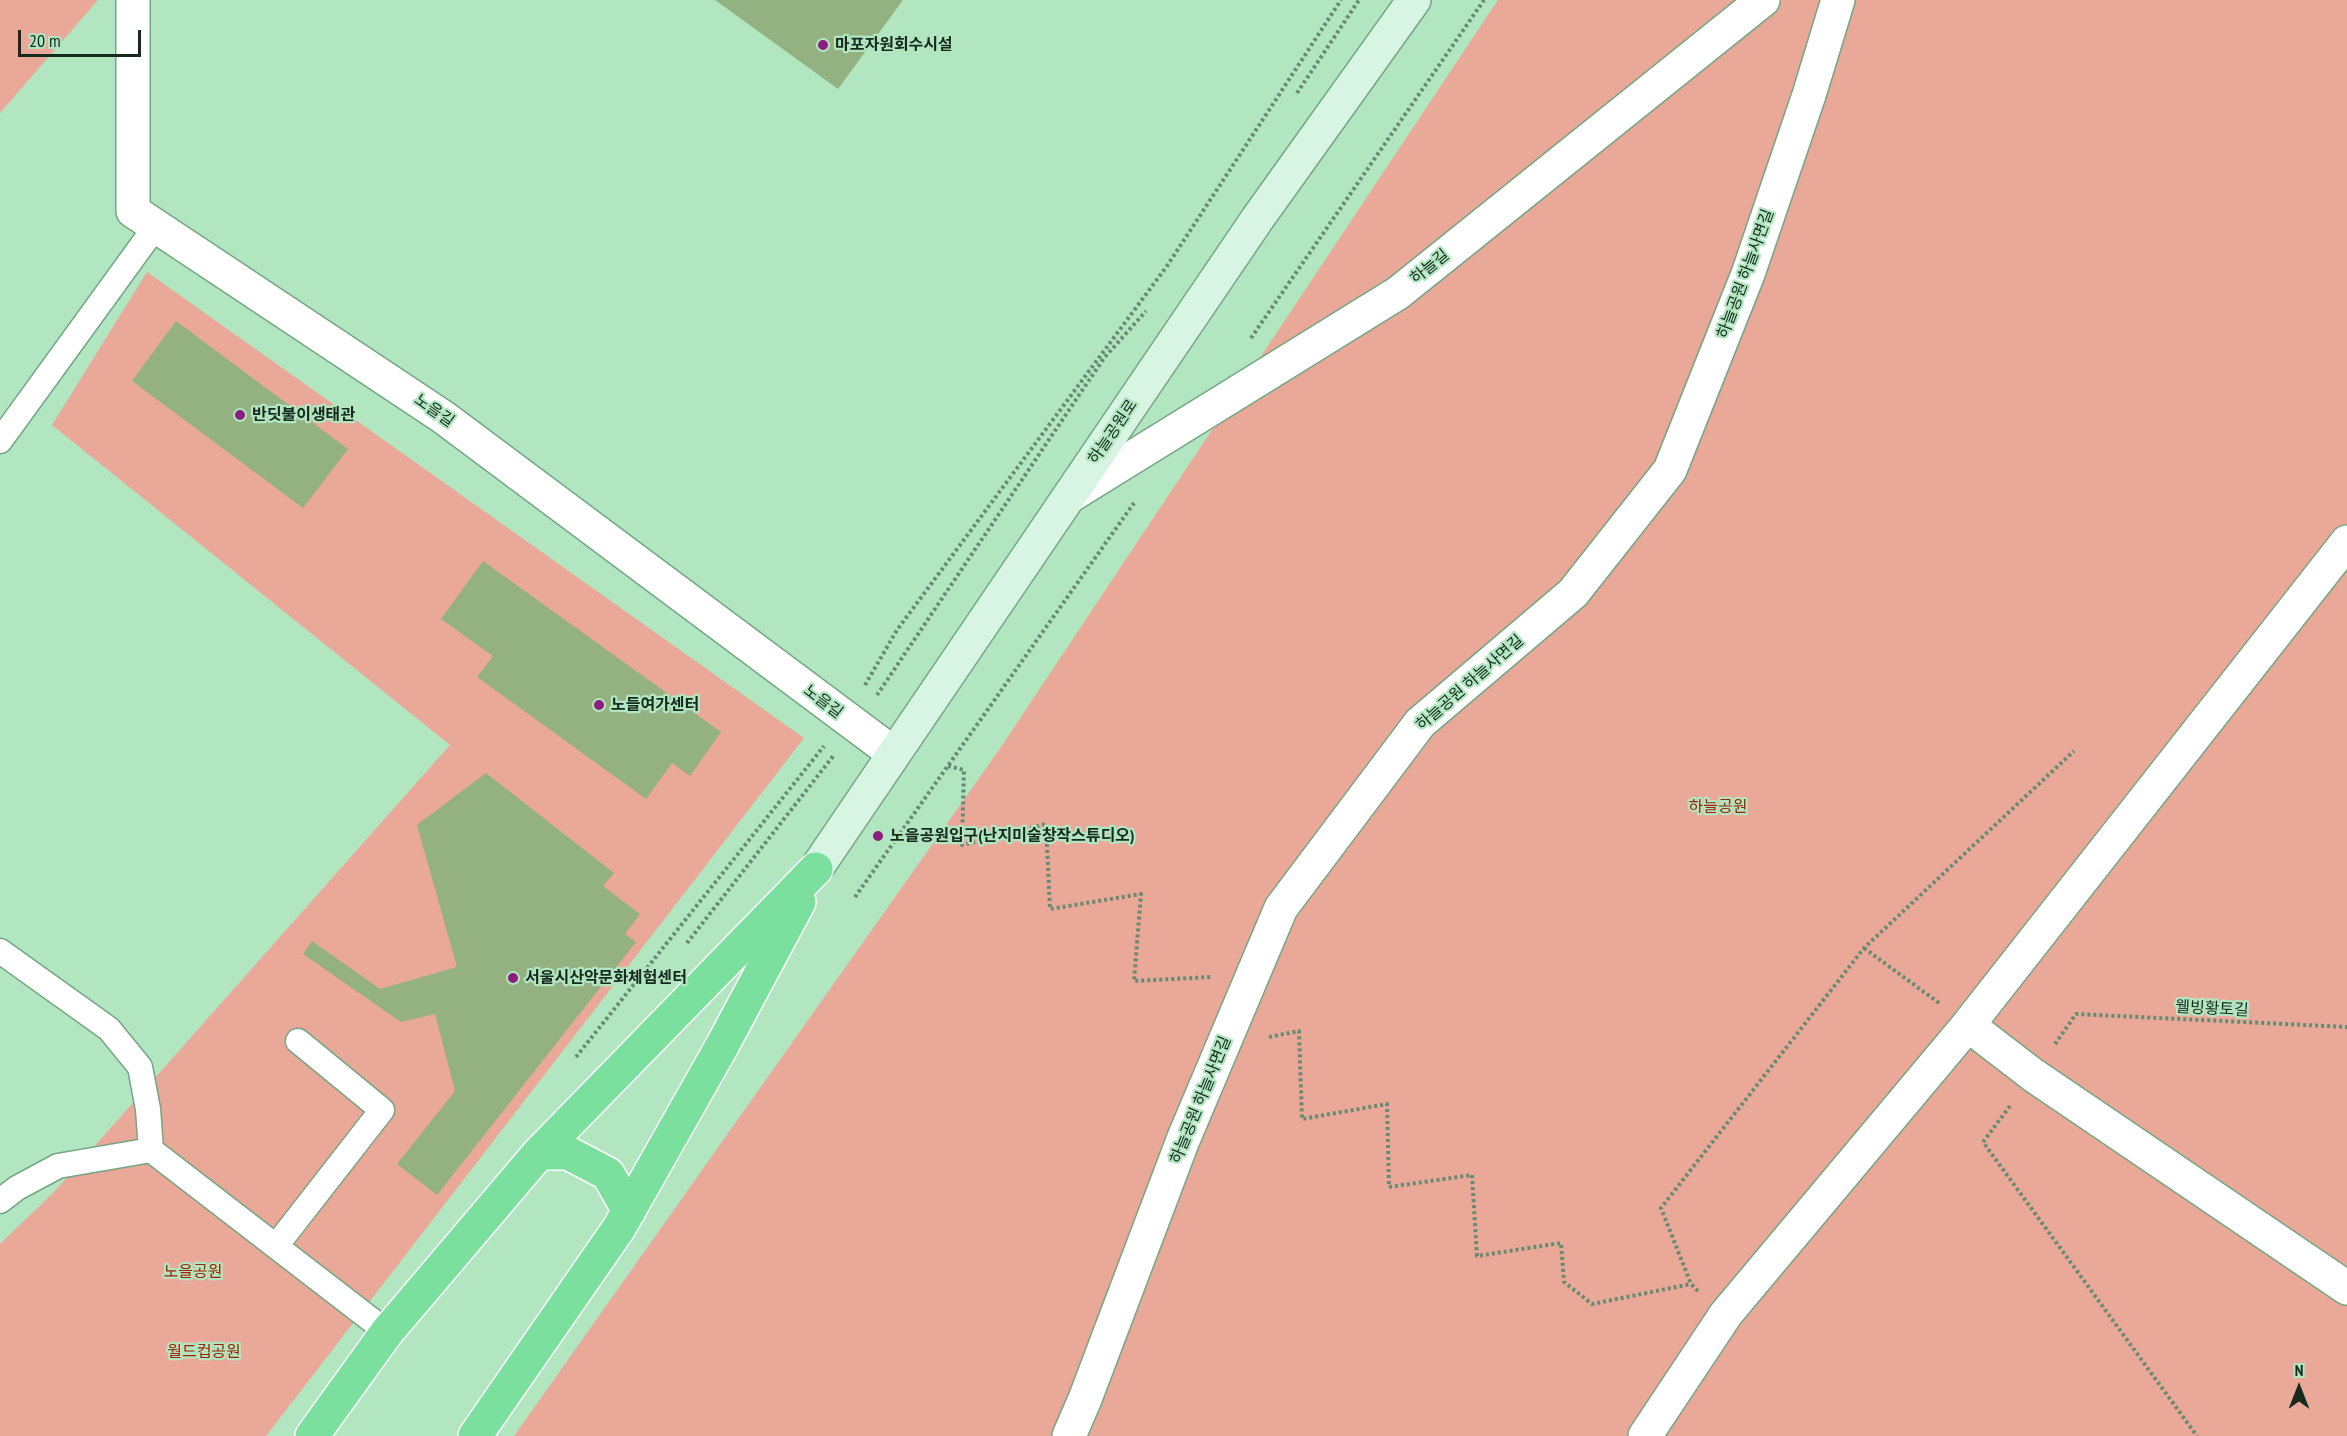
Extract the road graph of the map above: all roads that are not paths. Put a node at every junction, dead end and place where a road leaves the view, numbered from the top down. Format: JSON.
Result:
{"nodes":[{"id":1,"x":133,"y":0,"type":"edge"},
{"id":2,"x":1414,"y":0,"type":"edge"},
{"id":3,"x":1762,"y":0,"type":"edge"},
{"id":4,"x":1838,"y":0,"type":"edge"},
{"id":5,"x":156,"y":225,"type":"junction"},
{"id":6,"x":0,"y":441,"type":"edge"},
{"id":7,"x":1070,"y":495,"type":"junction"},
{"id":8,"x":2347,"y":542,"type":"edge"},
{"id":9,"x":893,"y":753,"type":"junction"},
{"id":10,"x":816,"y":869,"type":"junction"},
{"id":11,"x":0,"y":951,"type":"edge"},
{"id":12,"x":1968,"y":1025,"type":"junction"},
{"id":13,"x":298,"y":1041,"type":"dead end"},
{"id":14,"x":151,"y":1150,"type":"junction"},
{"id":15,"x":539,"y":1153,"type":"junction"},
{"id":16,"x":0,"y":1201,"type":"edge"},
{"id":17,"x":628,"y":1211,"type":"junction"},
{"id":18,"x":276,"y":1246,"type":"junction"},
{"id":19,"x":2347,"y":1288,"type":"edge"},
{"id":20,"x":387,"y":1332,"type":"junction"},
{"id":21,"x":312,"y":1436,"type":"edge"},
{"id":22,"x":475,"y":1436,"type":"edge"},
{"id":23,"x":1069,"y":1436,"type":"edge"},
{"id":24,"x":1645,"y":1436,"type":"edge"}],
"edges":[{"from":1,"to":5,"type":"street","name":"노을길"},
{"from":2,"to":7,"type":"street","name":"하늘공원로"},
{"from":3,"to":7,"type":"street","name":"하늘길"},
{"from":4,"to":23,"type":"street","name":"하늘공원 하늘사면길"},
{"from":5,"to":6,"type":"lane"},
{"from":5,"to":9,"type":"street","name":"노을길"},
{"from":7,"to":9,"type":"street","name":"하늘공원로"},
{"from":8,"to":12,"type":"street"},
{"from":9,"to":10,"type":"street","name":"하늘공원로"},
{"from":10,"to":15,"type":"highway"},
{"from":10,"to":17,"type":"highway"},
{"from":11,"to":14,"type":"lane"},
{"from":12,"to":19,"type":"street"},
{"from":12,"to":24,"type":"street"},
{"from":13,"to":18,"type":"lane"},
{"from":14,"to":16,"type":"lane"},
{"from":14,"to":18,"type":"lane"},
{"from":15,"to":17,"type":"highway"},
{"from":15,"to":20,"type":"highway"},
{"from":17,"to":22,"type":"highway"},
{"from":18,"to":20,"type":"lane"},
{"from":20,"to":21,"type":"highway"}]}
